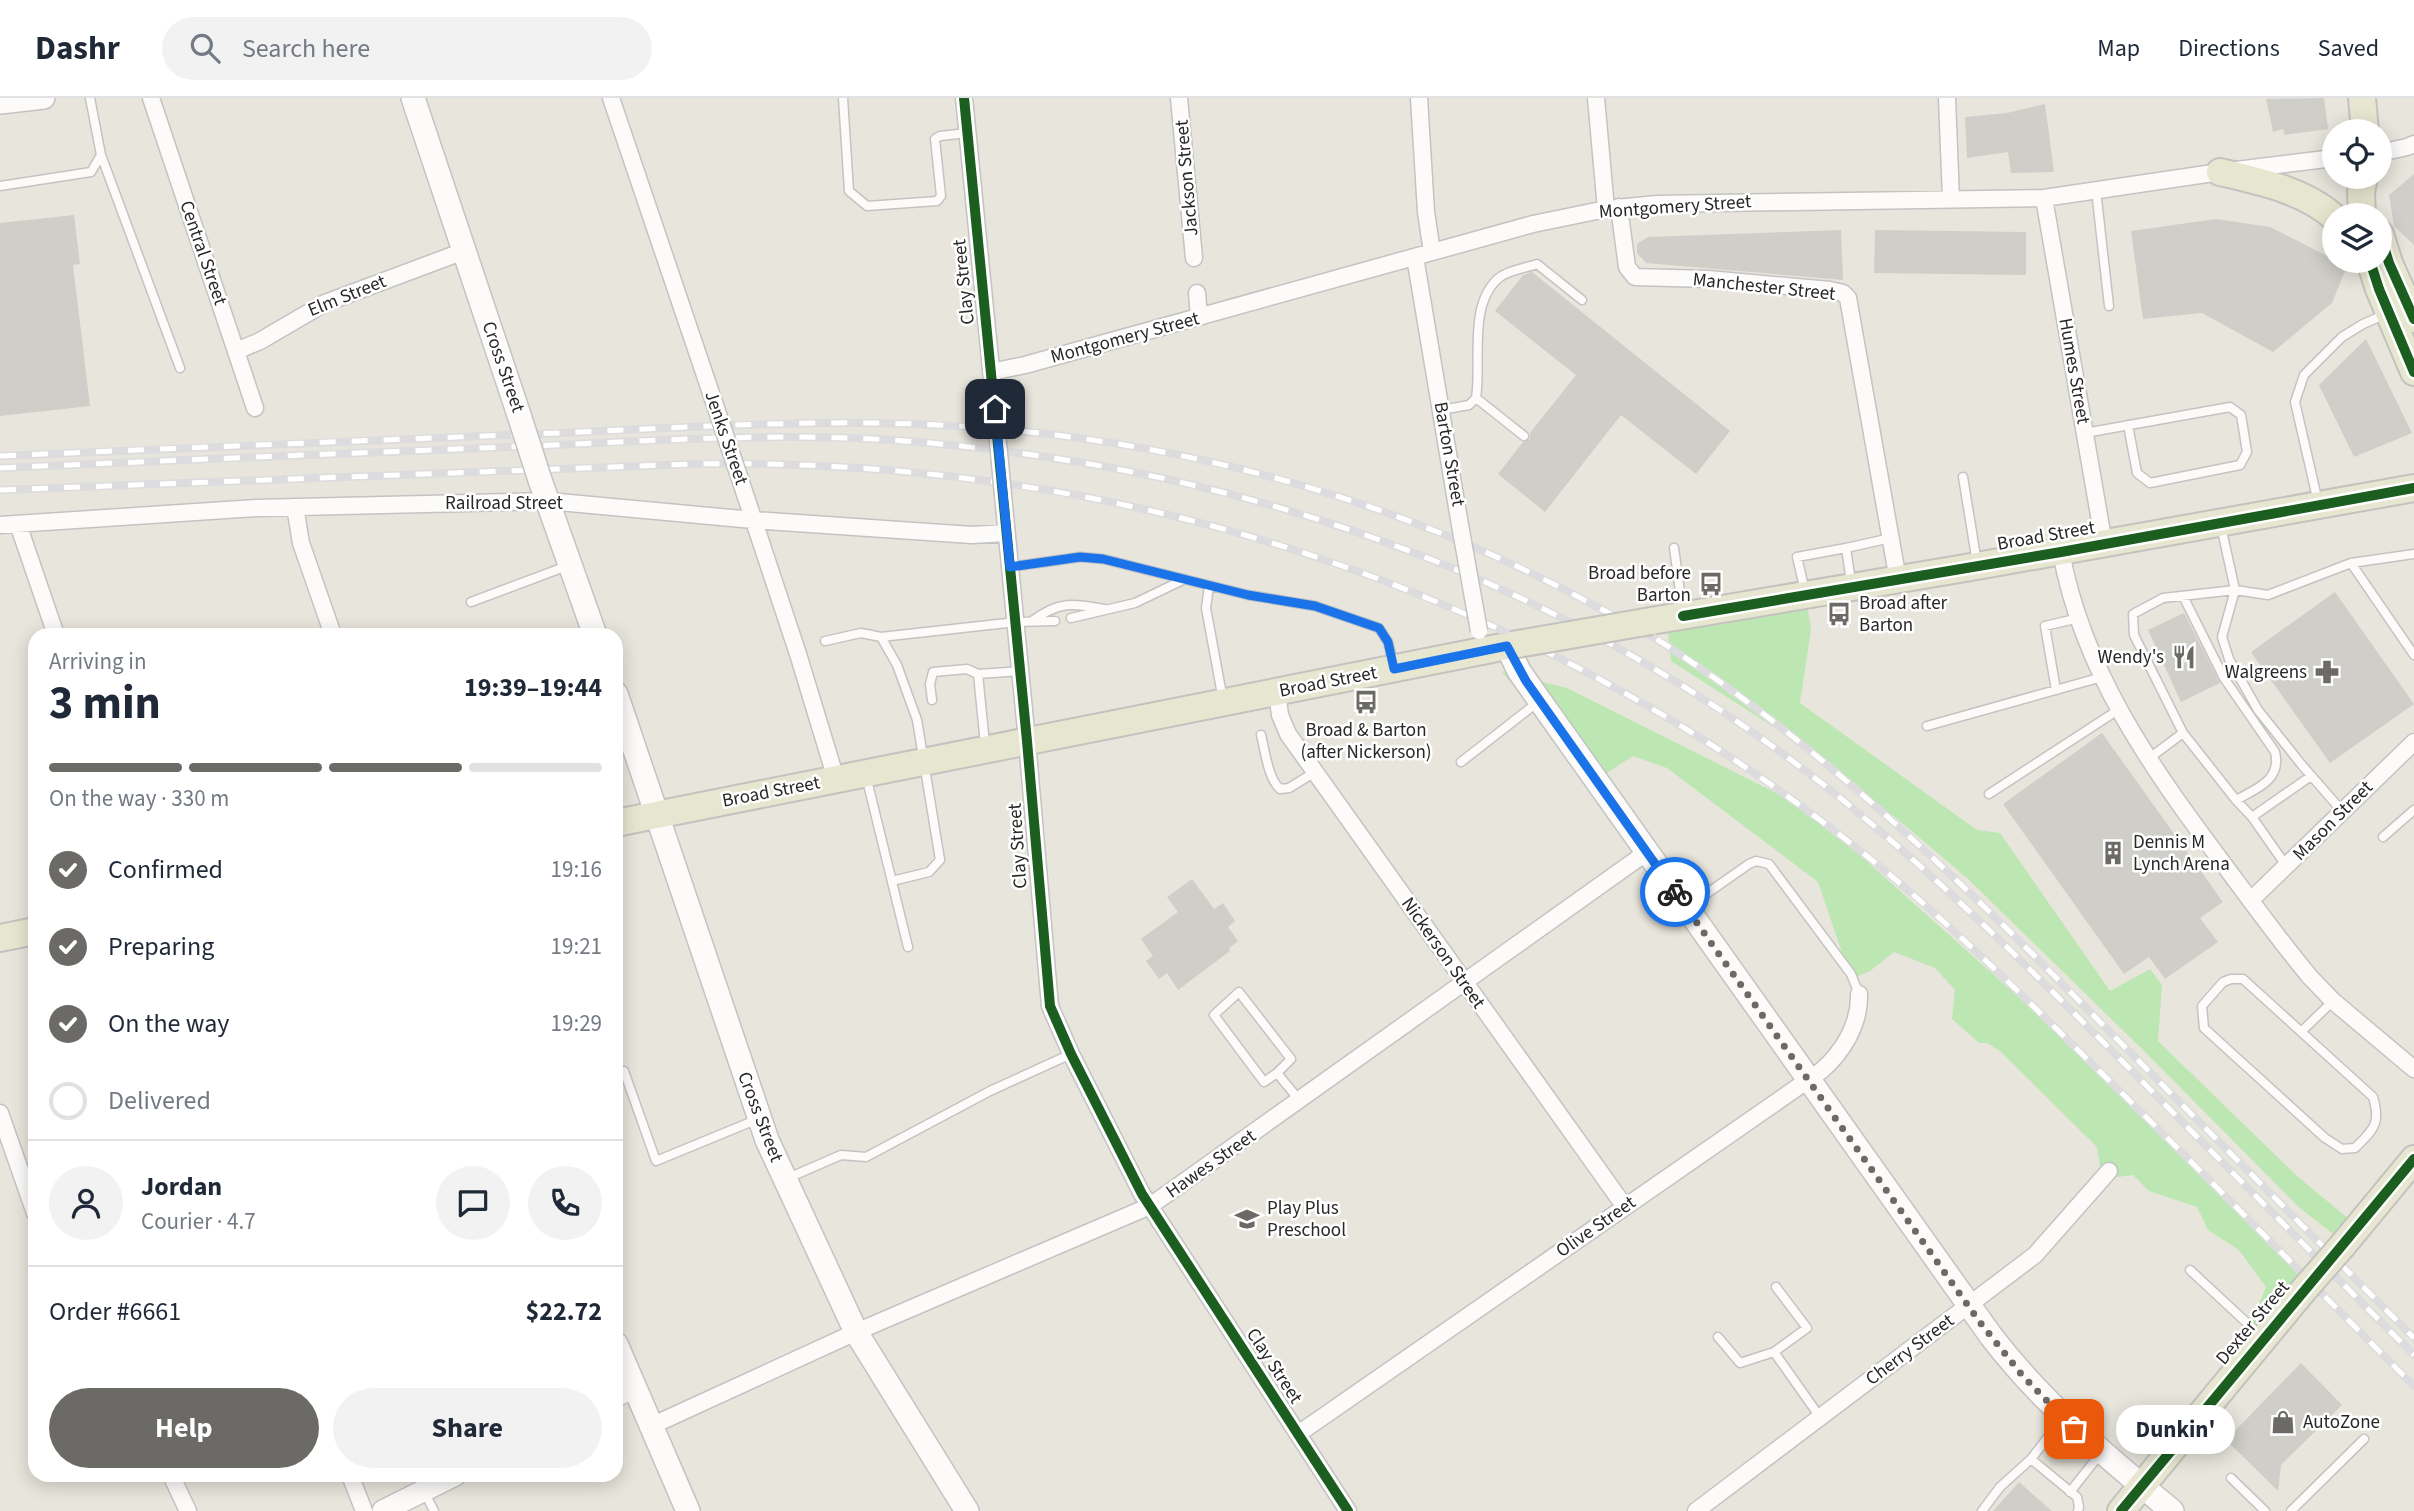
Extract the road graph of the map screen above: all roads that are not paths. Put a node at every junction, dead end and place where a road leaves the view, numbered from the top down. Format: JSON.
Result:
{"nodes":[{"id":1,"x":44,"y":98,"type":"edge"},
{"id":2,"x":90,"y":98,"type":"edge"},
{"id":3,"x":151,"y":98,"type":"edge"},
{"id":4,"x":413,"y":98,"type":"edge"},
{"id":5,"x":611,"y":98,"type":"edge"},
{"id":6,"x":843,"y":98,"type":"edge"},
{"id":7,"x":964,"y":98,"type":"edge"},
{"id":8,"x":1179,"y":98,"type":"edge"},
{"id":9,"x":1419,"y":98,"type":"edge"},
{"id":10,"x":1596,"y":98,"type":"edge"},
{"id":11,"x":1947,"y":98,"type":"edge"},
{"id":12,"x":2362,"y":98,"type":"edge"},
{"id":13,"x":0,"y":103,"type":"edge"},
{"id":14,"x":2364,"y":119,"type":"edge"},
{"id":15,"x":967,"y":133,"type":"junction"},
{"id":16,"x":2414,"y":144,"type":"edge"},
{"id":17,"x":2392,"y":150,"type":"edge"},
{"id":18,"x":102,"y":155,"type":"junction"},
{"id":19,"x":2322,"y":159,"type":"edge"},
{"id":20,"x":2220,"y":172,"type":"junction"},
{"id":21,"x":0,"y":186,"type":"edge"},
{"id":22,"x":2096,"y":190,"type":"junction"},
{"id":23,"x":2044,"y":198,"type":"junction"},
{"id":24,"x":1951,"y":199,"type":"junction"},
{"id":25,"x":1613,"y":208,"type":"junction"},
{"id":26,"x":2322,"y":209,"type":"edge"},
{"id":27,"x":464,"y":251,"type":"junction"},
{"id":28,"x":1432,"y":252,"type":"junction"},
{"id":29,"x":1415,"y":257,"type":"junction"},
{"id":30,"x":1194,"y":258,"type":"dead end"},
{"id":31,"x":2377,"y":273,"type":"edge"},
{"id":32,"x":2391,"y":273,"type":"edge"},
{"id":33,"x":1197,"y":293,"type":"dead end"},
{"id":34,"x":1583,"y":300,"type":"dead end"},
{"id":35,"x":2109,"y":306,"type":"dead end"},
{"id":36,"x":2401,"y":316,"type":"edge"},
{"id":37,"x":1199,"y":317,"type":"junction"},
{"id":38,"x":236,"y":351,"type":"junction"},
{"id":39,"x":180,"y":368,"type":"dead end"},
{"id":40,"x":991,"y":372,"type":"junction"},
{"id":41,"x":2414,"y":372,"type":"edge"},
{"id":42,"x":1476,"y":398,"type":"junction"},
{"id":43,"x":255,"y":408,"type":"dead end"},
{"id":44,"x":1441,"y":410,"type":"junction"},
{"id":45,"x":2127,"y":425,"type":"junction"},
{"id":46,"x":2085,"y":433,"type":"junction"},
{"id":47,"x":1524,"y":436,"type":"dead end"},
{"id":48,"x":1963,"y":477,"type":"dead end"},
{"id":49,"x":2414,"y":488,"type":"edge"},
{"id":50,"x":544,"y":490,"type":"junction"},
{"id":51,"x":2318,"y":505,"type":"junction"},
{"id":52,"x":295,"y":507,"type":"junction"},
{"id":53,"x":753,"y":520,"type":"junction"},
{"id":54,"x":2220,"y":523,"type":"junction"},
{"id":55,"x":18,"y":524,"type":"junction"},
{"id":56,"x":0,"y":525,"type":"edge"},
{"id":57,"x":1007,"y":533,"type":"junction"},
{"id":58,"x":1891,"y":538,"type":"junction"},
{"id":59,"x":2104,"y":544,"type":"junction"},
{"id":60,"x":1674,"y":548,"type":"dead end"},
{"id":61,"x":1846,"y":548,"type":"junction"},
{"id":62,"x":2061,"y":552,"type":"junction"},
{"id":63,"x":2414,"y":554,"type":"edge"},
{"id":64,"x":2351,"y":563,"type":"junction"},
{"id":65,"x":570,"y":565,"type":"junction"},
{"id":66,"x":1977,"y":566,"type":"junction"},
{"id":67,"x":1010,"y":567,"type":"junction"},
{"id":68,"x":1185,"y":579,"type":"junction"},
{"id":69,"x":1898,"y":580,"type":"junction"},
{"id":70,"x":1209,"y":586,"type":"junction"},
{"id":71,"x":1852,"y":587,"type":"junction"},
{"id":72,"x":2235,"y":590,"type":"junction"},
{"id":73,"x":1805,"y":595,"type":"junction"},
{"id":74,"x":2183,"y":596,"type":"junction"},
{"id":75,"x":471,"y":602,"type":"dead end"},
{"id":76,"x":1107,"y":610,"type":"junction"},
{"id":77,"x":1683,"y":616,"type":"junction"},
{"id":78,"x":1071,"y":618,"type":"dead end"},
{"id":79,"x":2079,"y":618,"type":"junction"},
{"id":80,"x":1024,"y":621,"type":"junction"},
{"id":81,"x":1055,"y":621,"type":"dead end"},
{"id":82,"x":54,"y":628,"type":"edge"},
{"id":83,"x":330,"y":628,"type":"edge"},
{"id":84,"x":592,"y":628,"type":"edge"},
{"id":85,"x":881,"y":637,"type":"junction"},
{"id":86,"x":825,"y":641,"type":"dead end"},
{"id":87,"x":1495,"y":643,"type":"junction"},
{"id":88,"x":2414,"y":655,"type":"edge"},
{"id":89,"x":1394,"y":669,"type":"junction"},
{"id":90,"x":1020,"y":671,"type":"junction"},
{"id":91,"x":978,"y":674,"type":"junction"},
{"id":92,"x":2102,"y":677,"type":"junction"},
{"id":93,"x":2056,"y":690,"type":"junction"},
{"id":94,"x":1276,"y":692,"type":"junction"},
{"id":95,"x":932,"y":700,"type":"dead end"},
{"id":96,"x":1540,"y":701,"type":"junction"},
{"id":97,"x":1223,"y":703,"type":"junction"},
{"id":98,"x":2118,"y":710,"type":"junction"},
{"id":99,"x":623,"y":715,"type":"edge"},
{"id":100,"x":1927,"y":726,"type":"dead end"},
{"id":101,"x":2183,"y":733,"type":"junction"},
{"id":102,"x":1261,"y":735,"type":"dead end"},
{"id":103,"x":1027,"y":741,"type":"junction"},
{"id":104,"x":2414,"y":742,"type":"edge"},
{"id":105,"x":985,"y":750,"type":"junction"},
{"id":106,"x":2148,"y":759,"type":"junction"},
{"id":107,"x":922,"y":762,"type":"junction"},
{"id":108,"x":1461,"y":762,"type":"dead end"},
{"id":109,"x":1315,"y":772,"type":"junction"},
{"id":110,"x":865,"y":773,"type":"junction"},
{"id":111,"x":2311,"y":776,"type":"junction"},
{"id":112,"x":836,"y":779,"type":"junction"},
{"id":113,"x":1989,"y":794,"type":"dead end"},
{"id":114,"x":2236,"y":800,"type":"junction"},
{"id":115,"x":2414,"y":810,"type":"edge"},
{"id":116,"x":2342,"y":811,"type":"junction"},
{"id":117,"x":656,"y":815,"type":"junction"},
{"id":118,"x":2252,"y":817,"type":"junction"},
{"id":119,"x":623,"y":822,"type":"edge"},
{"id":120,"x":2383,"y":837,"type":"dead end"},
{"id":121,"x":1647,"y":852,"type":"junction"},
{"id":122,"x":2287,"y":867,"type":"junction"},
{"id":123,"x":892,"y":881,"type":"junction"},
{"id":124,"x":2250,"y":900,"type":"junction"},
{"id":125,"x":1686,"y":908,"type":"junction"},
{"id":126,"x":28,"y":932,"type":"edge"},
{"id":127,"x":0,"y":938,"type":"edge"},
{"id":128,"x":908,"y":947,"type":"dead end"},
{"id":129,"x":1465,"y":982,"type":"junction"},
{"id":130,"x":1858,"y":994,"type":"joint"},
{"id":131,"x":2333,"y":1001,"type":"junction"},
{"id":132,"x":2302,"y":1031,"type":"junction"},
{"id":133,"x":1071,"y":1054,"type":"junction"},
{"id":134,"x":2414,"y":1069,"type":"edge"},
{"id":135,"x":625,"y":1071,"type":"dead end"},
{"id":136,"x":1278,"y":1073,"type":"junction"},
{"id":137,"x":1809,"y":1080,"type":"junction"},
{"id":138,"x":1300,"y":1101,"type":"junction"},
{"id":139,"x":0,"y":1114,"type":"edge"},
{"id":140,"x":758,"y":1119,"type":"junction"},
{"id":141,"x":2414,"y":1159,"type":"edge"},
{"id":142,"x":2109,"y":1171,"type":"dead end"},
{"id":143,"x":785,"y":1180,"type":"junction"},
{"id":144,"x":28,"y":1193,"type":"edge"},
{"id":145,"x":1150,"y":1206,"type":"junction"},
{"id":146,"x":1625,"y":1207,"type":"junction"},
{"id":147,"x":2190,"y":1270,"type":"dead end"},
{"id":148,"x":1776,"y":1287,"type":"dead end"},
{"id":149,"x":1968,"y":1307,"type":"junction"},
{"id":150,"x":856,"y":1332,"type":"junction"},
{"id":151,"x":1718,"y":1337,"type":"dead end"},
{"id":152,"x":2264,"y":1338,"type":"junction"},
{"id":153,"x":1774,"y":1352,"type":"junction"},
{"id":154,"x":625,"y":1392,"type":"edge"},
{"id":155,"x":1820,"y":1417,"type":"junction"},
{"id":156,"x":2063,"y":1418,"type":"junction"},
{"id":157,"x":651,"y":1426,"type":"junction"},
{"id":158,"x":1298,"y":1434,"type":"junction"},
{"id":159,"x":2364,"y":1439,"type":"dead end"},
{"id":160,"x":2102,"y":1452,"type":"junction"},
{"id":161,"x":2031,"y":1458,"type":"junction"},
{"id":162,"x":2231,"y":1478,"type":"dead end"},
{"id":163,"x":174,"y":1482,"type":"edge"},
{"id":164,"x":352,"y":1482,"type":"edge"},
{"id":165,"x":441,"y":1482,"type":"edge"},
{"id":166,"x":2142,"y":1486,"type":"junction"},
{"id":167,"x":424,"y":1491,"type":"junction"},
{"id":168,"x":2070,"y":1492,"type":"junction"},
{"id":169,"x":188,"y":1511,"type":"edge"},
{"id":170,"x":364,"y":1511,"type":"edge"},
{"id":171,"x":383,"y":1511,"type":"edge"},
{"id":172,"x":434,"y":1511,"type":"edge"},
{"id":173,"x":688,"y":1511,"type":"edge"},
{"id":174,"x":967,"y":1511,"type":"edge"},
{"id":175,"x":1348,"y":1511,"type":"edge"},
{"id":176,"x":1696,"y":1511,"type":"edge"},
{"id":177,"x":1982,"y":1511,"type":"edge"},
{"id":178,"x":2078,"y":1511,"type":"edge"},
{"id":179,"x":2122,"y":1511,"type":"edge"},
{"id":180,"x":2172,"y":1511,"type":"edge"},
{"id":181,"x":2265,"y":1511,"type":"edge"},
{"id":182,"x":2291,"y":1511,"type":"edge"}],
"edges":[{"from":1,"to":13,"type":"street"},
{"from":2,"to":18,"type":"lane"},
{"from":3,"to":38,"type":"street","name":"Central Street"},
{"from":4,"to":27,"type":"main road","name":"Cross Street"},
{"from":5,"to":53,"type":"street","name":"Jenks Street","bridge":true},
{"from":6,"to":15,"type":"lane"},
{"from":7,"to":15,"type":"street","name":"Clay Street"},
{"from":8,"to":30,"type":"street","name":"Jackson Street"},
{"from":9,"to":28,"type":"street"},
{"from":10,"to":25,"type":"street"},
{"from":11,"to":24,"type":"street"},
{"from":12,"to":14,"type":"main road"},
{"from":15,"to":40,"type":"street","name":"Clay Street"},
{"from":16,"to":17,"type":"street"},
{"from":18,"to":21,"type":"lane"},
{"from":18,"to":39,"type":"lane"},
{"from":19,"to":20,"type":"street","name":"Montgomery Street"},
{"from":20,"to":22,"type":"street","name":"Montgomery Street"},
{"from":20,"to":26,"type":"main road"},
{"from":22,"to":23,"type":"street","name":"Montgomery Street"},
{"from":22,"to":35,"type":"lane"},
{"from":23,"to":24,"type":"street","name":"Montgomery Street"},
{"from":23,"to":46,"type":"street","name":"Humes Street"},
{"from":24,"to":25,"type":"street","name":"Montgomery Street"},
{"from":25,"to":28,"type":"street","name":"Montgomery Street"},
{"from":25,"to":58,"type":"street","name":"Manchester Street"},
{"from":27,"to":38,"type":"street","name":"Elm Street"},
{"from":27,"to":50,"type":"main road","name":"Cross Street","bridge":true},
{"from":28,"to":29,"type":"street","name":"Montgomery Street"},
{"from":29,"to":37,"type":"street","name":"Montgomery Street"},
{"from":29,"to":44,"type":"street","name":"Barton Street"},
{"from":31,"to":36,"type":"main road"},
{"from":32,"to":36,"type":"main road"},
{"from":33,"to":37,"type":"street"},
{"from":34,"to":42,"type":"lane"},
{"from":36,"to":41,"type":"main road"},
{"from":36,"to":51,"type":"lane"},
{"from":37,"to":40,"type":"street","name":"Montgomery Street"},
{"from":38,"to":43,"type":"street","name":"Central Street"},
{"from":40,"to":57,"type":"street","name":"Clay Street","bridge":true},
{"from":42,"to":44,"type":"lane"},
{"from":42,"to":47,"type":"lane"},
{"from":44,"to":87,"type":"street","name":"Barton Street","bridge":true},
{"from":45,"to":45,"type":"lane"},
{"from":45,"to":46,"type":"lane"},
{"from":46,"to":59,"type":"street","name":"Humes Street"},
{"from":48,"to":66,"type":"lane"},
{"from":49,"to":51,"type":"main road","name":"Broad Street"},
{"from":50,"to":52,"type":"street","name":"Railroad Street"},
{"from":50,"to":53,"type":"street","name":"Railroad Street"},
{"from":50,"to":65,"type":"main road","name":"Cross Street"},
{"from":51,"to":54,"type":"main road","name":"Broad Street"},
{"from":52,"to":55,"type":"street","name":"Railroad Street"},
{"from":52,"to":83,"type":"street"},
{"from":53,"to":57,"type":"street","name":"Railroad Street"},
{"from":53,"to":112,"type":"street","name":"Jenks Street"},
{"from":54,"to":59,"type":"main road","name":"Broad Street"},
{"from":54,"to":72,"type":"lane"},
{"from":55,"to":56,"type":"street","name":"Railroad Street"},
{"from":55,"to":82,"type":"street"},
{"from":57,"to":67,"type":"street","name":"Clay Street"},
{"from":58,"to":61,"type":"lane"},
{"from":58,"to":69,"type":"street","name":"Manchester Street"},
{"from":59,"to":62,"type":"main road","name":"Broad Street"},
{"from":60,"to":77,"type":"lane"},
{"from":61,"to":71,"type":"lane"},
{"from":61,"to":73,"type":"lane"},
{"from":62,"to":66,"type":"main road","name":"Broad Street"},
{"from":62,"to":79,"type":"street"},
{"from":63,"to":64,"type":"lane"},
{"from":64,"to":72,"type":"lane"},
{"from":64,"to":88,"type":"lane"},
{"from":65,"to":75,"type":"lane"},
{"from":65,"to":84,"type":"main road","name":"Cross Street"},
{"from":66,"to":69,"type":"main road","name":"Broad Street"},
{"from":67,"to":68,"type":"lane"},
{"from":67,"to":80,"type":"street","name":"Clay Street"},
{"from":68,"to":70,"type":"lane"},
{"from":68,"to":76,"type":"lane"},
{"from":69,"to":71,"type":"main road","name":"Broad Street"},
{"from":70,"to":89,"type":"lane"},
{"from":70,"to":97,"type":"lane"},
{"from":71,"to":73,"type":"main road","name":"Broad Street"},
{"from":72,"to":74,"type":"lane"},
{"from":72,"to":111,"type":"lane"},
{"from":73,"to":77,"type":"main road","name":"Broad Street"},
{"from":74,"to":101,"type":"lane"},
{"from":74,"to":114,"type":"lane"},
{"from":76,"to":78,"type":"lane"},
{"from":76,"to":80,"type":"lane"},
{"from":77,"to":87,"type":"main road","name":"Broad Street","bridge":true},
{"from":79,"to":92,"type":"street"},
{"from":79,"to":93,"type":"lane"},
{"from":80,"to":81,"type":"lane"},
{"from":80,"to":85,"type":"lane"},
{"from":80,"to":90,"type":"street","name":"Clay Street"},
{"from":85,"to":86,"type":"lane"},
{"from":85,"to":107,"type":"lane"},
{"from":87,"to":89,"type":"main road","name":"Broad Street"},
{"from":87,"to":96,"type":"main road","name":"Barton Street"},
{"from":89,"to":94,"type":"main road","name":"Broad Street"},
{"from":90,"to":91,"type":"lane"},
{"from":90,"to":103,"type":"street","name":"Clay Street"},
{"from":91,"to":95,"type":"lane"},
{"from":91,"to":105,"type":"lane"},
{"from":92,"to":93,"type":"lane"},
{"from":92,"to":98,"type":"street"},
{"from":93,"to":100,"type":"lane"},
{"from":94,"to":97,"type":"main road","name":"Broad Street"},
{"from":94,"to":109,"type":"street","name":"Nickerson Street"},
{"from":96,"to":108,"type":"lane"},
{"from":96,"to":121,"type":"main road","name":"Barton Street"},
{"from":97,"to":103,"type":"main road","name":"Broad Street"},
{"from":98,"to":106,"type":"street"},
{"from":98,"to":113,"type":"lane"},
{"from":99,"to":117,"type":"main road","name":"Cross Street"},
{"from":101,"to":106,"type":"lane"},
{"from":101,"to":114,"type":"lane"},
{"from":102,"to":109,"type":"lane"},
{"from":103,"to":105,"type":"main road","name":"Broad Street"},
{"from":103,"to":133,"type":"street","name":"Clay Street"},
{"from":104,"to":116,"type":"street","name":"Mason Street"},
{"from":105,"to":107,"type":"main road","name":"Broad Street"},
{"from":106,"to":124,"type":"street"},
{"from":107,"to":110,"type":"main road","name":"Broad Street"},
{"from":107,"to":123,"type":"lane"},
{"from":109,"to":129,"type":"street","name":"Nickerson Street"},
{"from":110,"to":112,"type":"main road","name":"Broad Street"},
{"from":110,"to":123,"type":"lane"},
{"from":111,"to":116,"type":"lane"},
{"from":111,"to":118,"type":"lane"},
{"from":112,"to":117,"type":"main road","name":"Broad Street"},
{"from":114,"to":118,"type":"lane"},
{"from":115,"to":120,"type":"lane"},
{"from":116,"to":122,"type":"street","name":"Mason Street"},
{"from":117,"to":119,"type":"main road","name":"Broad Street"},
{"from":117,"to":140,"type":"main road","name":"Cross Street"},
{"from":118,"to":122,"type":"lane"},
{"from":121,"to":125,"type":"main road","name":"Barton Street"},
{"from":121,"to":129,"type":"street","name":"Hawes Street"},
{"from":122,"to":124,"type":"street","name":"Mason Street"},
{"from":123,"to":128,"type":"lane"},
{"from":124,"to":131,"type":"street"},
{"from":125,"to":130,"type":"lane"},
{"from":125,"to":137,"type":"main road","name":"Barton Street"},
{"from":126,"to":127,"type":"main road"},
{"from":129,"to":138,"type":"street","name":"Hawes Street"},
{"from":129,"to":146,"type":"street","name":"Nickerson Street"},
{"from":130,"to":137,"type":"street","name":"Olive Street"},
{"from":131,"to":132,"type":"lane"},
{"from":131,"to":134,"type":"street"},
{"from":132,"to":132,"type":"lane"},
{"from":133,"to":143,"type":"lane"},
{"from":133,"to":145,"type":"street","name":"Clay Street"},
{"from":135,"to":140,"type":"lane"},
{"from":136,"to":136,"type":"lane"},
{"from":136,"to":138,"type":"lane"},
{"from":137,"to":146,"type":"street","name":"Olive Street"},
{"from":137,"to":149,"type":"main road","name":"Barton Street"},
{"from":138,"to":145,"type":"street","name":"Hawes Street"},
{"from":139,"to":144,"type":"street"},
{"from":140,"to":143,"type":"main road","name":"Cross Street"},
{"from":141,"to":152,"type":"main road","name":"Dexter Street","bridge":true},
{"from":142,"to":149,"type":"street","name":"Cherry Street"},
{"from":143,"to":150,"type":"main road","name":"Cross Street"},
{"from":145,"to":150,"type":"street","name":"Hawes Street"},
{"from":145,"to":158,"type":"street","name":"Clay Street"},
{"from":146,"to":158,"type":"street","name":"Olive Street"},
{"from":147,"to":152,"type":"lane"},
{"from":148,"to":153,"type":"lane"},
{"from":149,"to":155,"type":"street","name":"Cherry Street"},
{"from":149,"to":156,"type":"main road","name":"Barton Street"},
{"from":150,"to":157,"type":"street","name":"Hawes Street"},
{"from":150,"to":174,"type":"main road","name":"Cross Street"},
{"from":151,"to":153,"type":"lane"},
{"from":152,"to":166,"type":"main road","name":"Dexter Street"},
{"from":153,"to":155,"type":"lane"},
{"from":154,"to":157,"type":"main road"},
{"from":155,"to":176,"type":"street","name":"Cherry Street"},
{"from":156,"to":160,"type":"main road","name":"Barton Street"},
{"from":156,"to":161,"type":"lane"},
{"from":157,"to":173,"type":"main road"},
{"from":158,"to":175,"type":"street","name":"Clay Street"},
{"from":159,"to":182,"type":"lane"},
{"from":160,"to":166,"type":"main road","name":"Barton Street"},
{"from":160,"to":168,"type":"lane"},
{"from":161,"to":168,"type":"lane"},
{"from":161,"to":177,"type":"lane"},
{"from":162,"to":181,"type":"lane"},
{"from":163,"to":169,"type":"street"},
{"from":164,"to":170,"type":"street"},
{"from":165,"to":167,"type":"street"},
{"from":166,"to":179,"type":"main road","name":"Dexter Street"},
{"from":166,"to":180,"type":"main road","name":"Barton Street"},
{"from":167,"to":171,"type":"street"},
{"from":167,"to":172,"type":"lane"},
{"from":168,"to":178,"type":"lane"}]}
